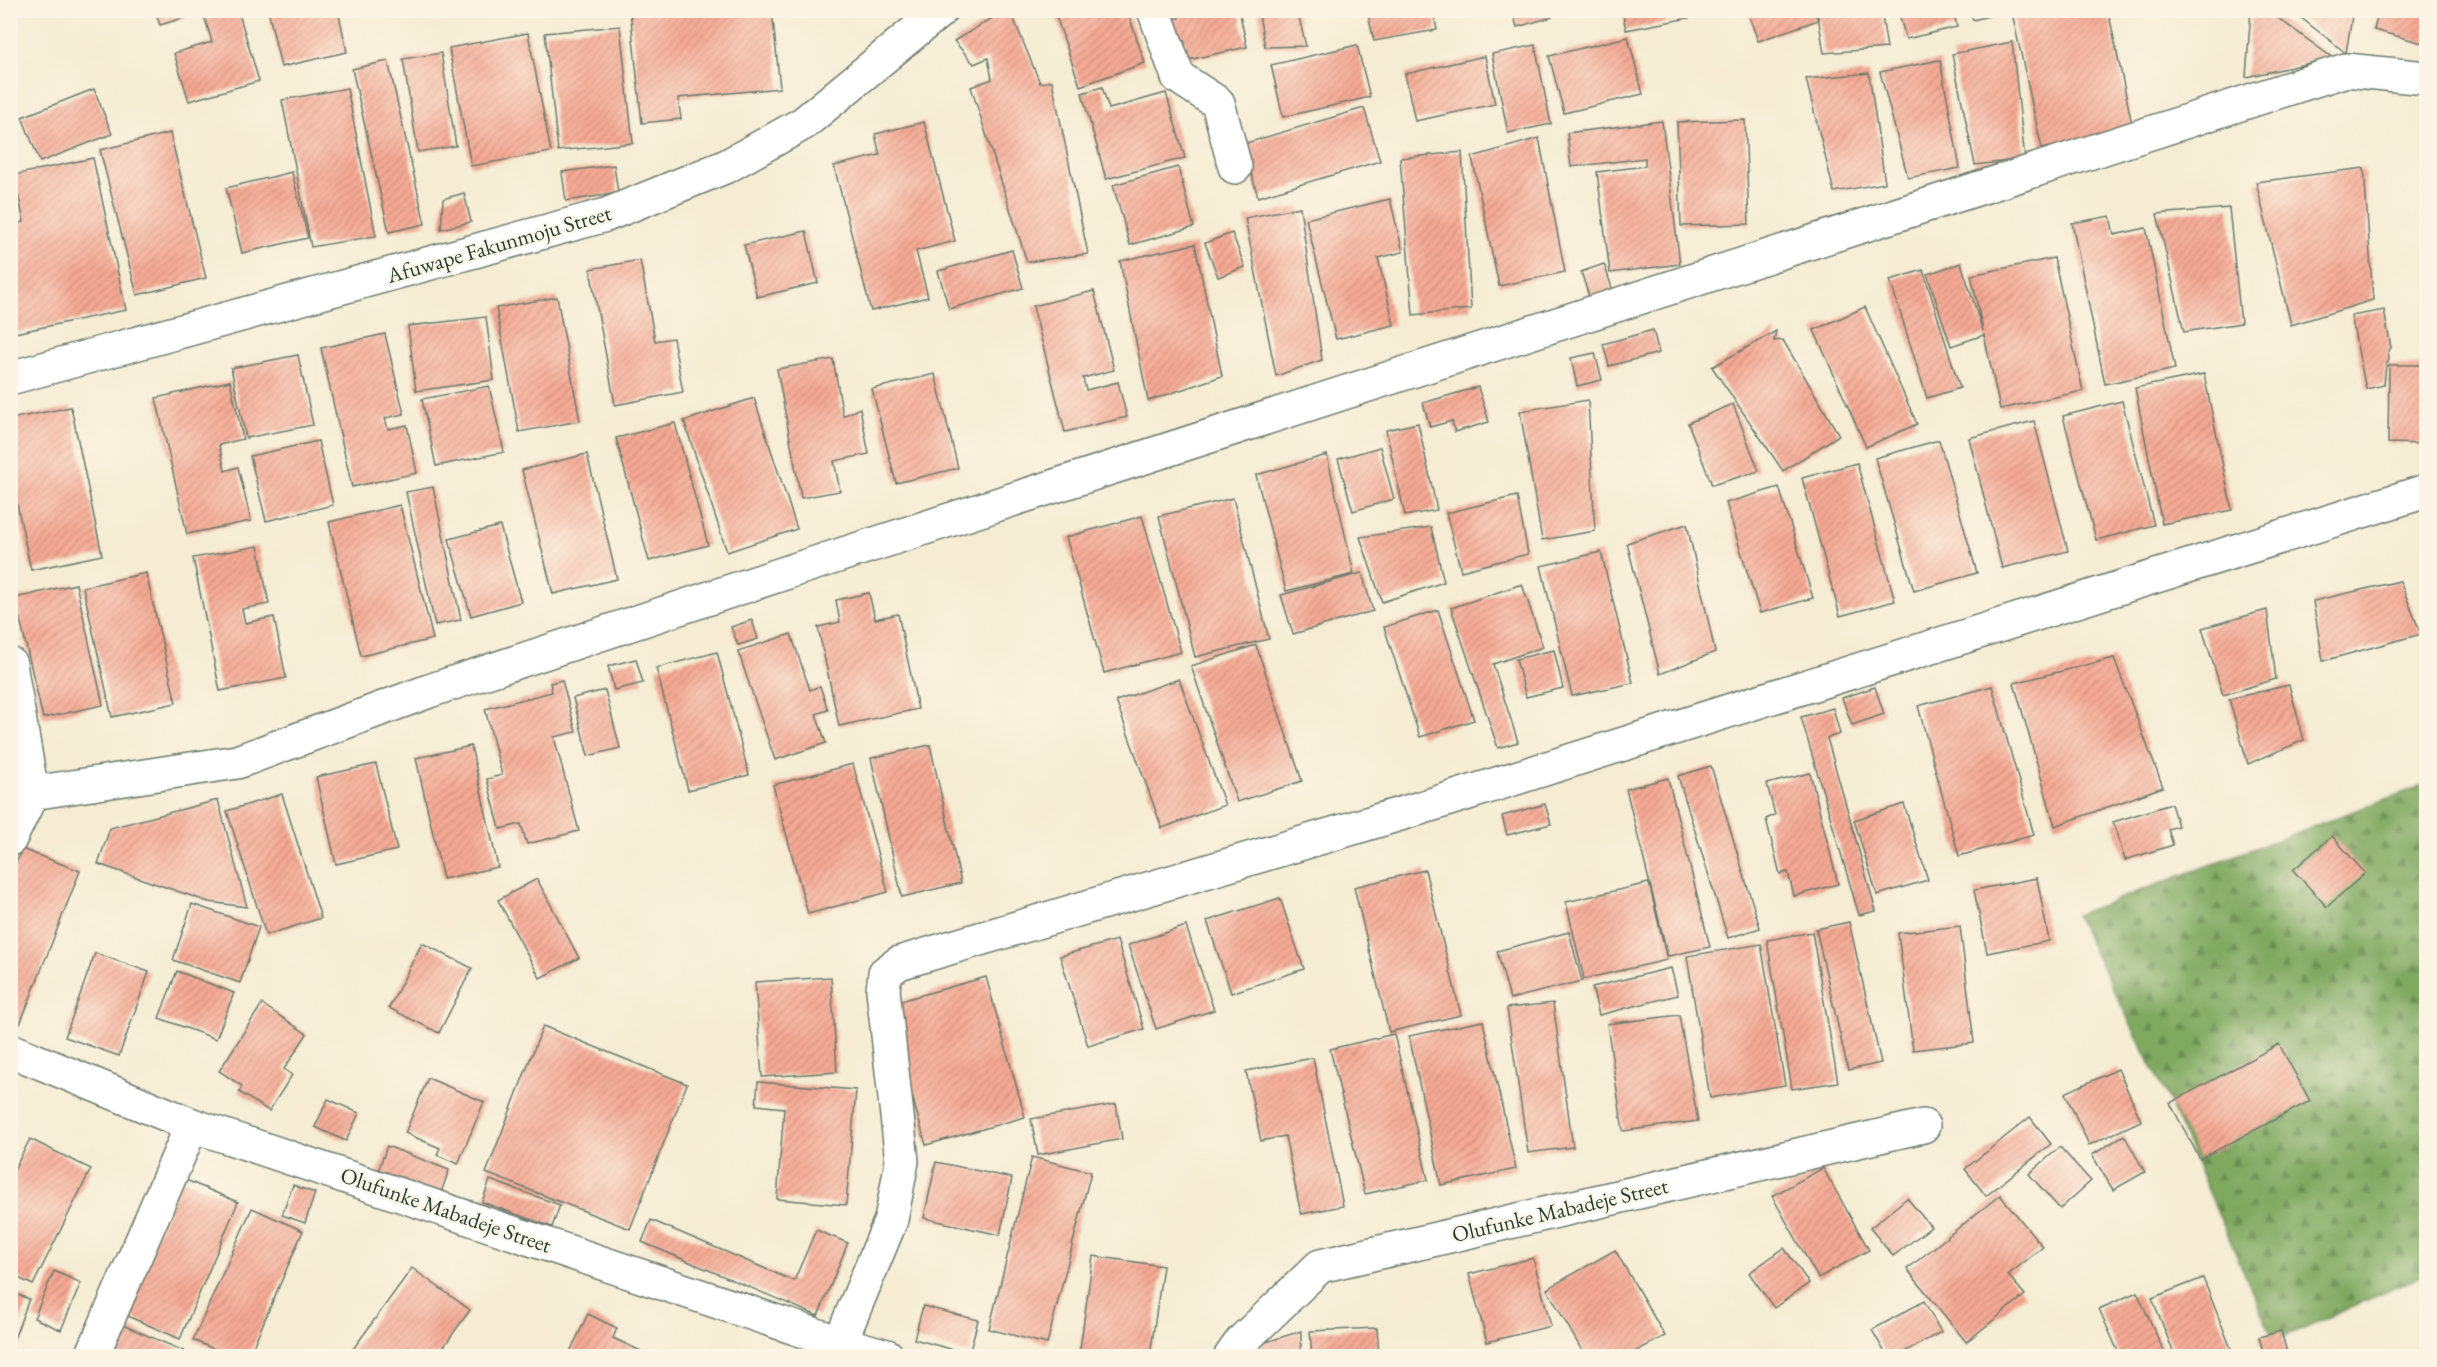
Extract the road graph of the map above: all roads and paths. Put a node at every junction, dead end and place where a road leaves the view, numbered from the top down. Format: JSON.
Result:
{"nodes":[{"id":1,"x":941,"y":10,"type":"edge"},
{"id":2,"x":1154,"y":10,"type":"edge"},
{"id":3,"x":2427,"y":78,"type":"edge"},
{"id":4,"x":1235,"y":167,"type":"dead end"},
{"id":5,"x":10,"y":378,"type":"edge"},
{"id":6,"x":2427,"y":491,"type":"edge"},
{"id":7,"x":10,"y":664,"type":"edge"},
{"id":8,"x":32,"y":793,"type":"junction"},
{"id":9,"x":10,"y":839,"type":"edge"},
{"id":10,"x":10,"y":1050,"type":"edge"},
{"id":11,"x":192,"y":1125,"type":"junction"},
{"id":12,"x":1923,"y":1126,"type":"dead end"},
{"id":13,"x":840,"y":1343,"type":"junction"},
{"id":14,"x":92,"y":1356,"type":"edge"},
{"id":15,"x":887,"y":1356,"type":"edge"},
{"id":16,"x":1230,"y":1356,"type":"edge"}],
"edges":[{"from":1,"to":5,"type":"street","name":"Afuwape Fakunmoju Street"},
{"from":2,"to":4,"type":"street"},
{"from":3,"to":8,"type":"street"},
{"from":6,"to":13,"type":"street"},
{"from":7,"to":8,"type":"street"},
{"from":8,"to":9,"type":"street"},
{"from":10,"to":11,"type":"street","name":"Olufunke Mabadeje Street"},
{"from":11,"to":13,"type":"street","name":"Olufunke Mabadeje Street"},
{"from":11,"to":14,"type":"street"},
{"from":12,"to":16,"type":"street","name":"Olufunke Mabadeje Street"},
{"from":13,"to":15,"type":"street","name":"Olufunke Mabadeje Street"}]}
